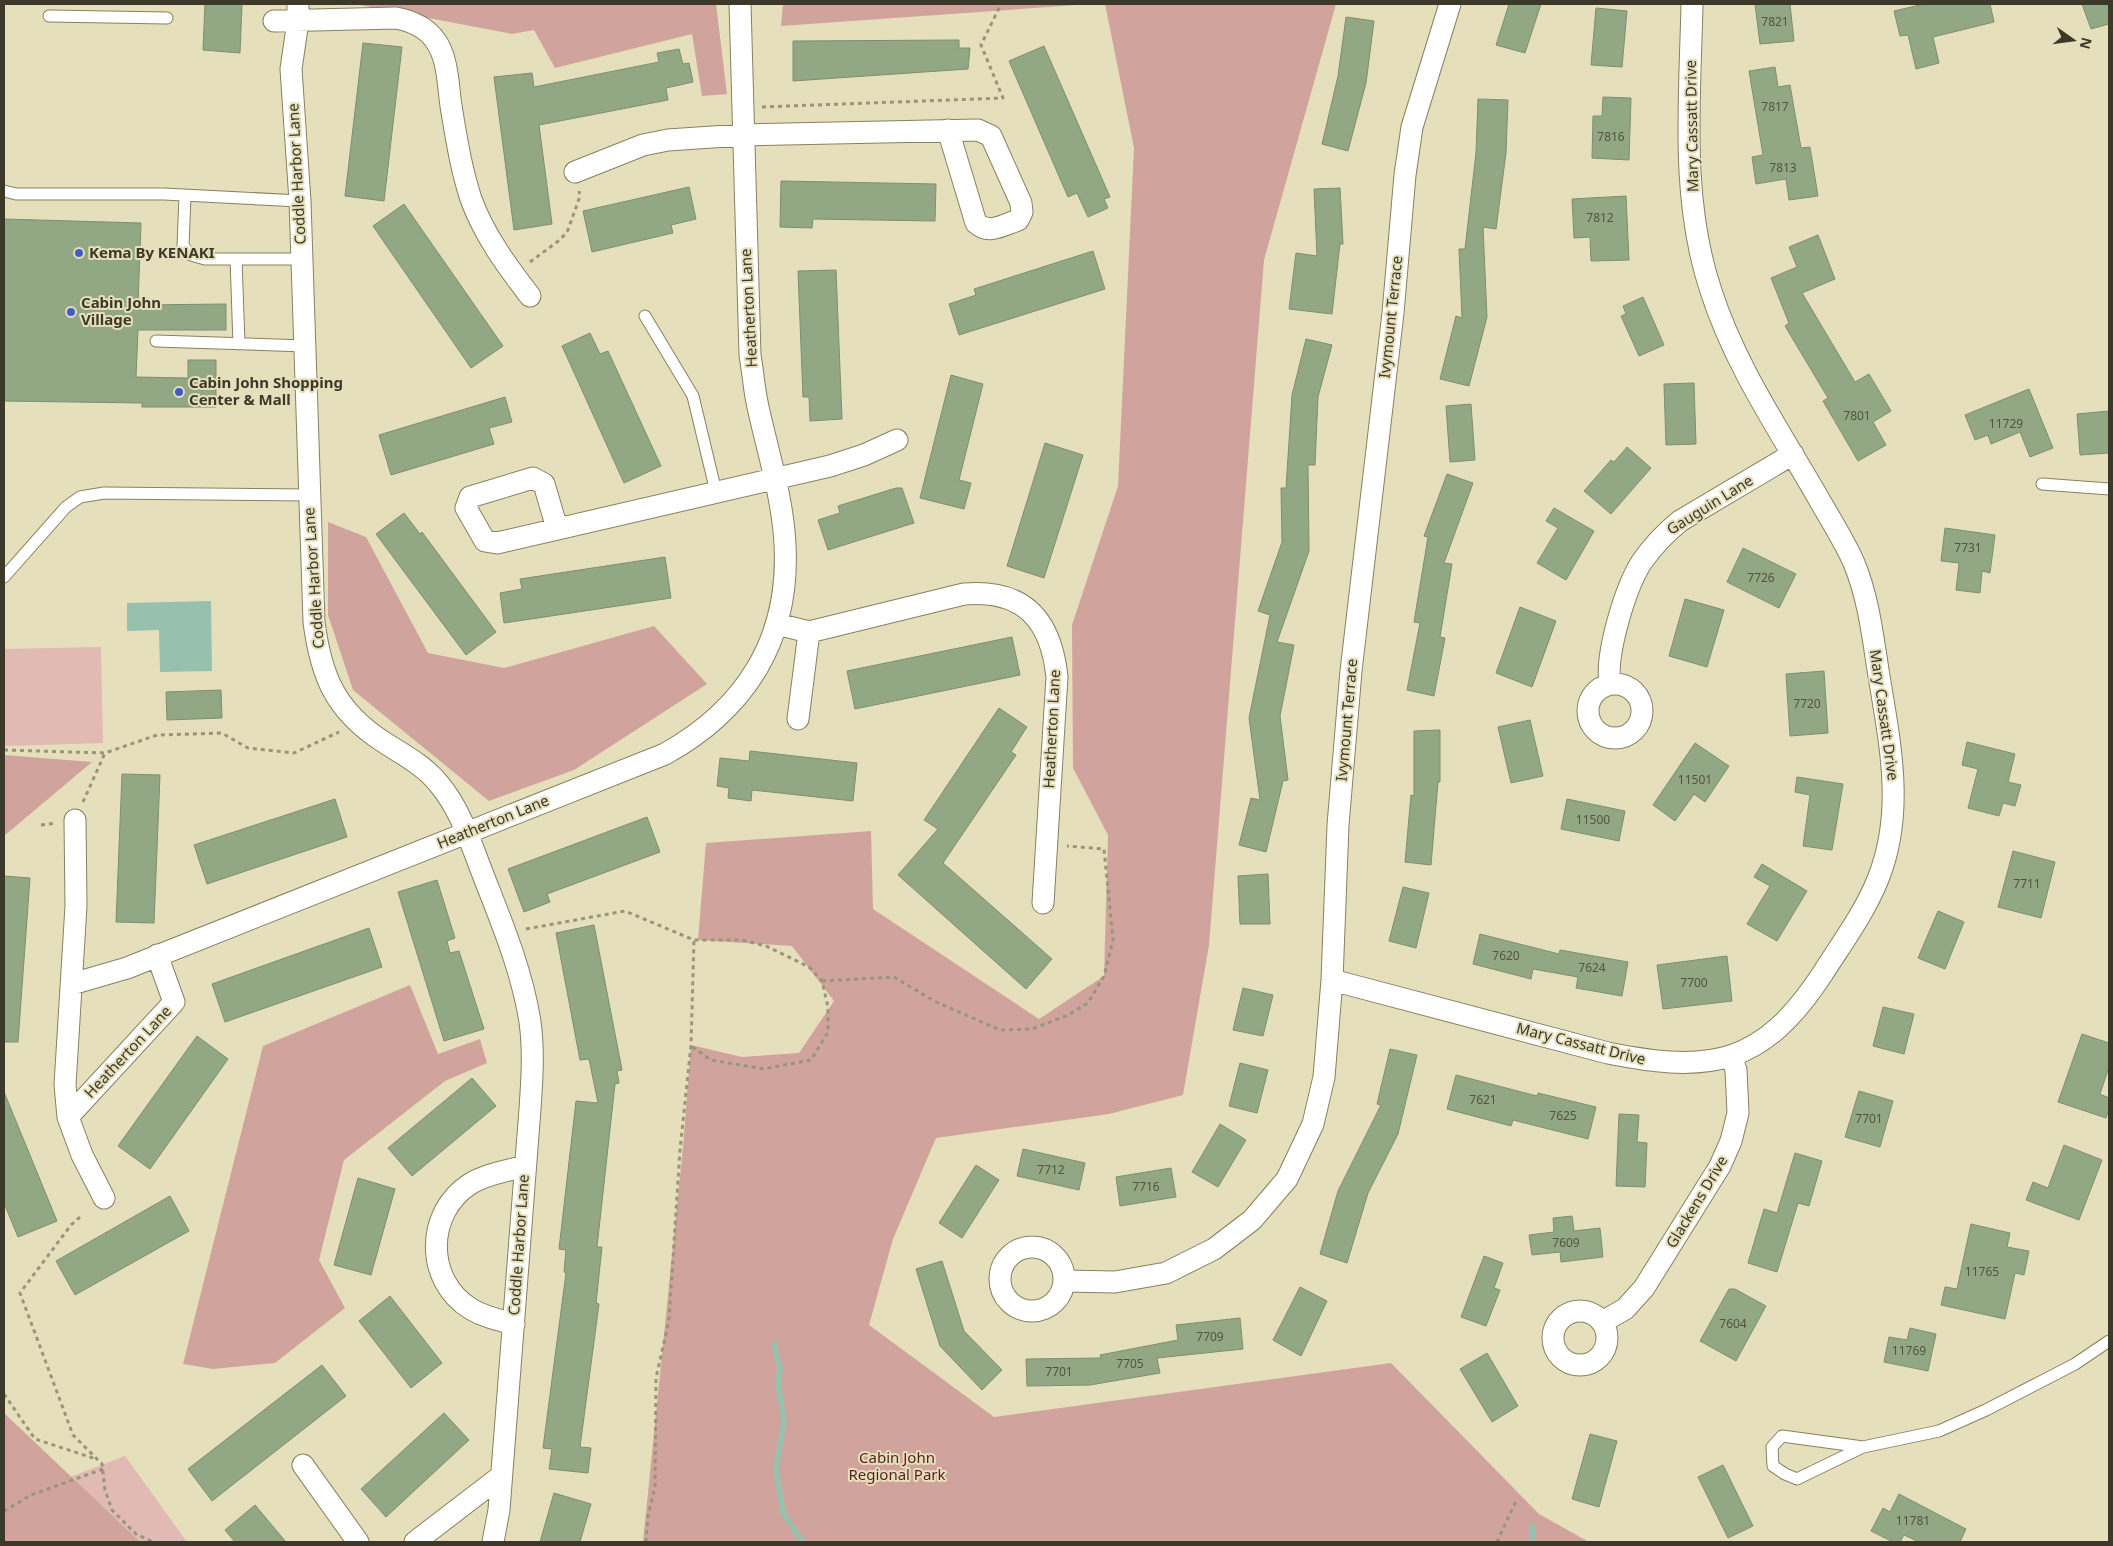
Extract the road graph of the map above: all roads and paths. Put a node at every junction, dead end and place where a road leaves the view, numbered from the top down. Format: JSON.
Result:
{"nodes":[{"id":1,"x":740,"y":4,"type":"edge"},
{"id":2,"x":1001,"y":4,"type":"edge"},
{"id":3,"x":1450,"y":4,"type":"edge"},
{"id":4,"x":1692,"y":4,"type":"edge"},
{"id":5,"x":274,"y":12,"type":"edge"},
{"id":6,"x":298,"y":12,"type":"edge"},
{"id":7,"x":49,"y":16,"type":"dead end"},
{"id":8,"x":167,"y":18,"type":"dead end"},
{"id":9,"x":291,"y":69,"type":"junction"},
{"id":10,"x":742,"y":108,"type":"junction"},
{"id":11,"x":948,"y":130,"type":"junction"},
{"id":12,"x":742,"y":135,"type":"junction"},
{"id":13,"x":575,"y":172,"type":"joint"},
{"id":14,"x":4,"y":191,"type":"edge"},
{"id":15,"x":185,"y":196,"type":"junction"},
{"id":16,"x":300,"y":201,"type":"junction"},
{"id":17,"x":236,"y":259,"type":"junction"},
{"id":18,"x":302,"y":259,"type":"junction"},
{"id":19,"x":513,"y":274,"type":"junction"},
{"id":20,"x":530,"y":296,"type":"dead end"},
{"id":21,"x":645,"y":316,"type":"dead end"},
{"id":22,"x":156,"y":341,"type":"dead end"},
{"id":23,"x":239,"y":344,"type":"junction"},
{"id":24,"x":304,"y":346,"type":"junction"},
{"id":25,"x":897,"y":440,"type":"dead end"},
{"id":26,"x":1793,"y":454,"type":"junction"},
{"id":27,"x":775,"y":478,"type":"junction"},
{"id":28,"x":2042,"y":484,"type":"dead end"},
{"id":29,"x":2109,"y":490,"type":"edge"},
{"id":30,"x":716,"y":492,"type":"junction"},
{"id":31,"x":308,"y":495,"type":"junction"},
{"id":32,"x":557,"y":528,"type":"dead end"},
{"id":33,"x":4,"y":577,"type":"edge"},
{"id":34,"x":777,"y":624,"type":"junction"},
{"id":35,"x":809,"y":632,"type":"junction"},
{"id":36,"x":1610,"y":684,"type":"dead end"},
{"id":37,"x":798,"y":719,"type":"dead end"},
{"id":38,"x":358,"y":723,"type":"junction"},
{"id":39,"x":4,"y":750,"type":"edge"},
{"id":40,"x":105,"y":752,"type":"junction"},
{"id":41,"x":75,"y":820,"type":"joint"},
{"id":42,"x":466,"y":832,"type":"junction"},
{"id":43,"x":1046,"y":844,"type":"junction"},
{"id":44,"x":1043,"y":903,"type":"dead end"},
{"id":45,"x":506,"y":933,"type":"junction"},
{"id":46,"x":694,"y":940,"type":"junction"},
{"id":47,"x":157,"y":955,"type":"junction"},
{"id":48,"x":1332,"y":980,"type":"junction"},
{"id":49,"x":822,"y":981,"type":"junction"},
{"id":50,"x":72,"y":984,"type":"junction"},
{"id":51,"x":690,"y":1045,"type":"junction"},
{"id":52,"x":1731,"y":1056,"type":"junction"},
{"id":53,"x":68,"y":1117,"type":"junction"},
{"id":54,"x":525,"y":1166,"type":"junction"},
{"id":55,"x":104,"y":1198,"type":"dead end"},
{"id":56,"x":80,"y":1217,"type":"dead end"},
{"id":57,"x":1064,"y":1281,"type":"dead end"},
{"id":58,"x":1602,"y":1322,"type":"dead end"},
{"id":59,"x":514,"y":1324,"type":"junction"},
{"id":60,"x":2109,"y":1341,"type":"edge"},
{"id":61,"x":4,"y":1394,"type":"edge"},
{"id":62,"x":1863,"y":1447,"type":"junction"},
{"id":63,"x":98,"y":1460,"type":"junction"},
{"id":64,"x":303,"y":1465,"type":"dead end"},
{"id":65,"x":103,"y":1469,"type":"junction"},
{"id":66,"x":501,"y":1476,"type":"junction"},
{"id":67,"x":1516,"y":1500,"type":"dead end"},
{"id":68,"x":4,"y":1511,"type":"edge"},
{"id":69,"x":152,"y":1542,"type":"edge"},
{"id":70,"x":358,"y":1542,"type":"edge"},
{"id":71,"x":415,"y":1542,"type":"edge"},
{"id":72,"x":494,"y":1542,"type":"edge"},
{"id":73,"x":646,"y":1542,"type":"edge"},
{"id":74,"x":1497,"y":1542,"type":"edge"}],
"edges":[{"from":1,"to":10,"type":"street","name":"Heatherton Lane"},
{"from":2,"to":10,"type":"path"},
{"from":3,"to":48,"type":"street","name":"Ivymount Terrace"},
{"from":4,"to":26,"type":"street","name":"Mary Cassatt Drive"},
{"from":5,"to":6,"type":"street","name":"Coddle Harbor Lane"},
{"from":5,"to":9,"type":"street","name":"Coddle Harbor Lane"},
{"from":6,"to":9,"type":"street","name":"Coddle Harbor Lane"},
{"from":6,"to":19,"type":"street","name":"Coddle Harbor Lane"},
{"from":7,"to":8,"type":"lane"},
{"from":9,"to":16,"type":"street","name":"Coddle Harbor Lane"},
{"from":10,"to":12,"type":"street","name":"Heatherton Lane"},
{"from":11,"to":11,"type":"street"},
{"from":11,"to":12,"type":"street"},
{"from":12,"to":13,"type":"street"},
{"from":12,"to":27,"type":"street","name":"Heatherton Lane"},
{"from":13,"to":19,"type":"path"},
{"from":14,"to":15,"type":"lane"},
{"from":15,"to":16,"type":"lane"},
{"from":15,"to":17,"type":"lane"},
{"from":16,"to":18,"type":"street","name":"Coddle Harbor Lane"},
{"from":17,"to":18,"type":"lane"},
{"from":17,"to":23,"type":"lane"},
{"from":18,"to":24,"type":"street","name":"Coddle Harbor Lane"},
{"from":19,"to":20,"type":"street","name":"Coddle Harbor Lane"},
{"from":21,"to":30,"type":"lane"},
{"from":22,"to":23,"type":"lane"},
{"from":23,"to":24,"type":"lane"},
{"from":24,"to":31,"type":"street","name":"Coddle Harbor Lane"},
{"from":25,"to":27,"type":"street"},
{"from":26,"to":36,"type":"street","name":"Gauguin Lane"},
{"from":26,"to":52,"type":"street","name":"Mary Cassatt Drive"},
{"from":27,"to":30,"type":"street"},
{"from":27,"to":34,"type":"street","name":"Heatherton Lane"},
{"from":28,"to":29,"type":"lane"},
{"from":30,"to":32,"type":"street"},
{"from":31,"to":33,"type":"lane"},
{"from":31,"to":38,"type":"street","name":"Coddle Harbor Lane"},
{"from":34,"to":35,"type":"street","name":"Heatherton Lane"},
{"from":34,"to":42,"type":"street","name":"Heatherton Lane"},
{"from":35,"to":37,"type":"street"},
{"from":35,"to":43,"type":"street","name":"Heatherton Lane"},
{"from":38,"to":40,"type":"path"},
{"from":38,"to":42,"type":"street","name":"Coddle Harbor Lane"},
{"from":39,"to":40,"type":"path"},
{"from":40,"to":41,"type":"path"},
{"from":41,"to":50,"type":"street","name":"Heatherton Lane"},
{"from":42,"to":45,"type":"street","name":"Coddle Harbor Lane"},
{"from":42,"to":47,"type":"street","name":"Heatherton Lane"},
{"from":43,"to":44,"type":"street","name":"Heatherton Lane"},
{"from":43,"to":49,"type":"path"},
{"from":45,"to":46,"type":"path"},
{"from":45,"to":54,"type":"street","name":"Coddle Harbor Lane"},
{"from":46,"to":49,"type":"path"},
{"from":46,"to":51,"type":"path"},
{"from":47,"to":50,"type":"street","name":"Heatherton Lane"},
{"from":47,"to":53,"type":"street","name":"Heatherton Lane"},
{"from":48,"to":52,"type":"street","name":"Mary Cassatt Drive"},
{"from":48,"to":57,"type":"street","name":"Ivymount Terrace"},
{"from":49,"to":51,"type":"path"},
{"from":50,"to":53,"type":"street","name":"Heatherton Lane"},
{"from":51,"to":73,"type":"path"},
{"from":52,"to":58,"type":"street","name":"Glackens Drive"},
{"from":53,"to":55,"type":"street","name":"Heatherton Lane"},
{"from":54,"to":59,"type":"street","name":"Coddle Harbor Lane"},
{"from":54,"to":59,"type":"street","name":"Coddle Harbor Lane"},
{"from":56,"to":63,"type":"path"},
{"from":59,"to":66,"type":"street","name":"Coddle Harbor Lane"},
{"from":60,"to":62,"type":"lane"},
{"from":61,"to":63,"type":"path"},
{"from":62,"to":62,"type":"lane"},
{"from":63,"to":65,"type":"path"},
{"from":64,"to":70,"type":"street"},
{"from":65,"to":68,"type":"path"},
{"from":65,"to":69,"type":"path"},
{"from":66,"to":71,"type":"street"},
{"from":66,"to":72,"type":"street","name":"Coddle Harbor Lane"},
{"from":67,"to":74,"type":"path"}]}
